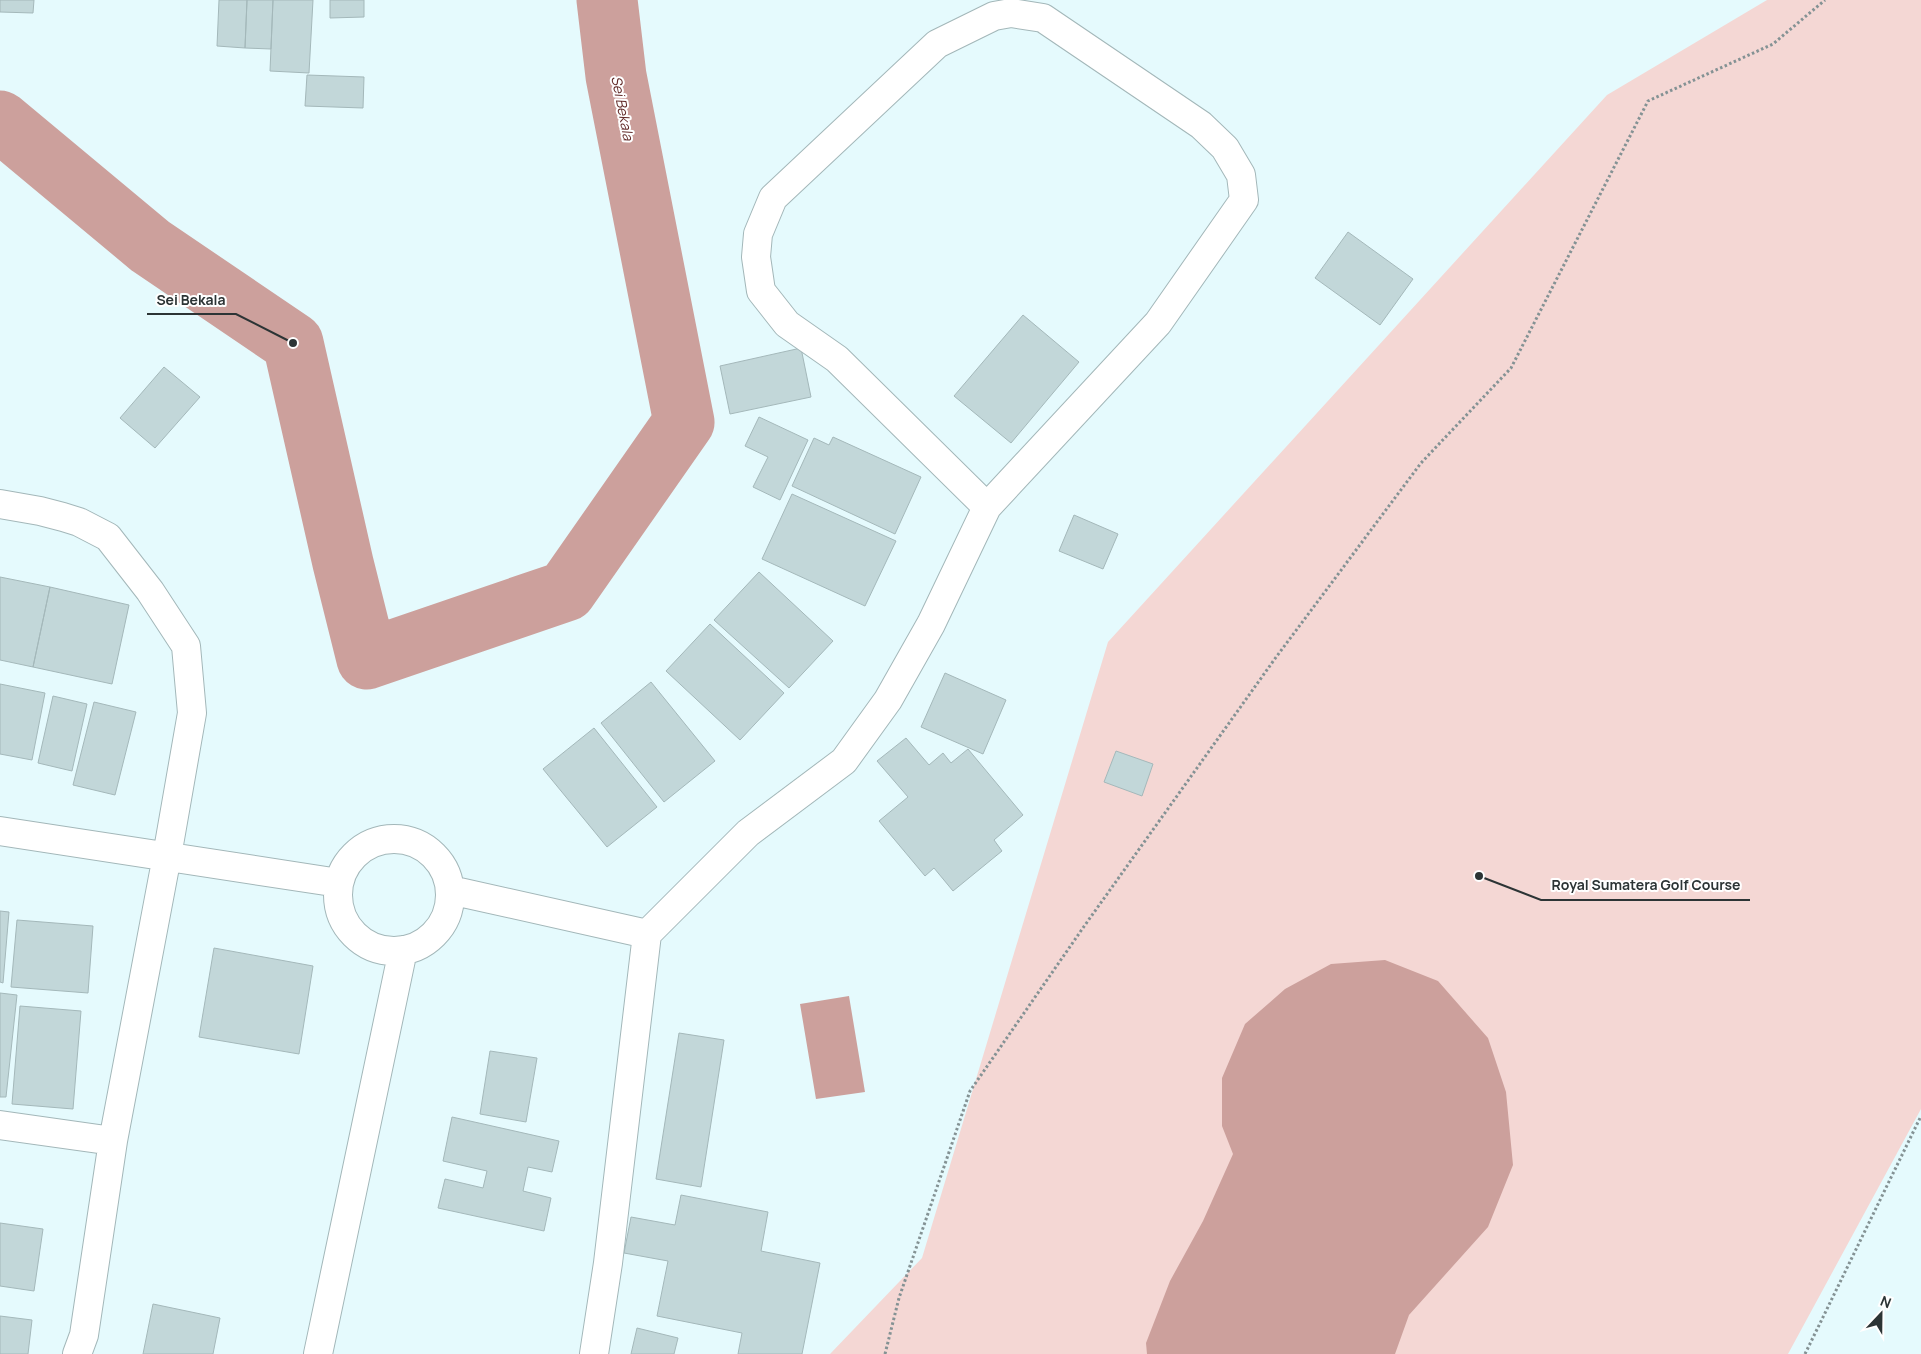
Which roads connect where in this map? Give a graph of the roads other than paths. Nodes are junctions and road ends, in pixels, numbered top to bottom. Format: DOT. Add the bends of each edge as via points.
graph roads {
  1 [pos="0,504"];
  2 [pos="987,507"];
  3 [pos="0,831"];
  4 [pos="167,856"];
  5 [pos="339,883"];
  6 [pos="450,890"];
  7 [pos="647,934"];
  8 [pos="403,950"];
  9 [pos="0,1125"];
  10 [pos="114,1141"];
  11 [pos="77,1354"];
  12 [pos="318,1354"];
  13 [pos="594,1354"];
  1 -- 4 [label="street" via="63,517 108,537 150,591 186,646 192,712"];
  2 -- 2 [label="street" via="1158,323 1244,200 1241,175 1225,148 1201,125 1043,18 1012,12 994,16 937,44 773,198 758,234 756,257 761,291 787,324 837,359"];
  2 -- 7 [label="street" via="931,624 888,700 844,761 748,833"];
  3 -- 4 [label="street"];
  4 -- 5 [label="street"];
  4 -- 10 [label="street"];
  5 -- 6 [label="street" via="345,866 356,852 371,843 388,839 406,840 436,858 445,872"];
  5 -- 8 [label="street" via="337,899 349,929 361,941 374,947 388,951"];
  6 -- 7 [label="street"];
  6 -- 8 [label="street" via="443,922 432,936"];
  7 -- 13 [label="street"];
  8 -- 12 [label="street"];
  9 -- 10 [label="street"];
  10 -- 11 [label="street" via="84,1335"];
}
